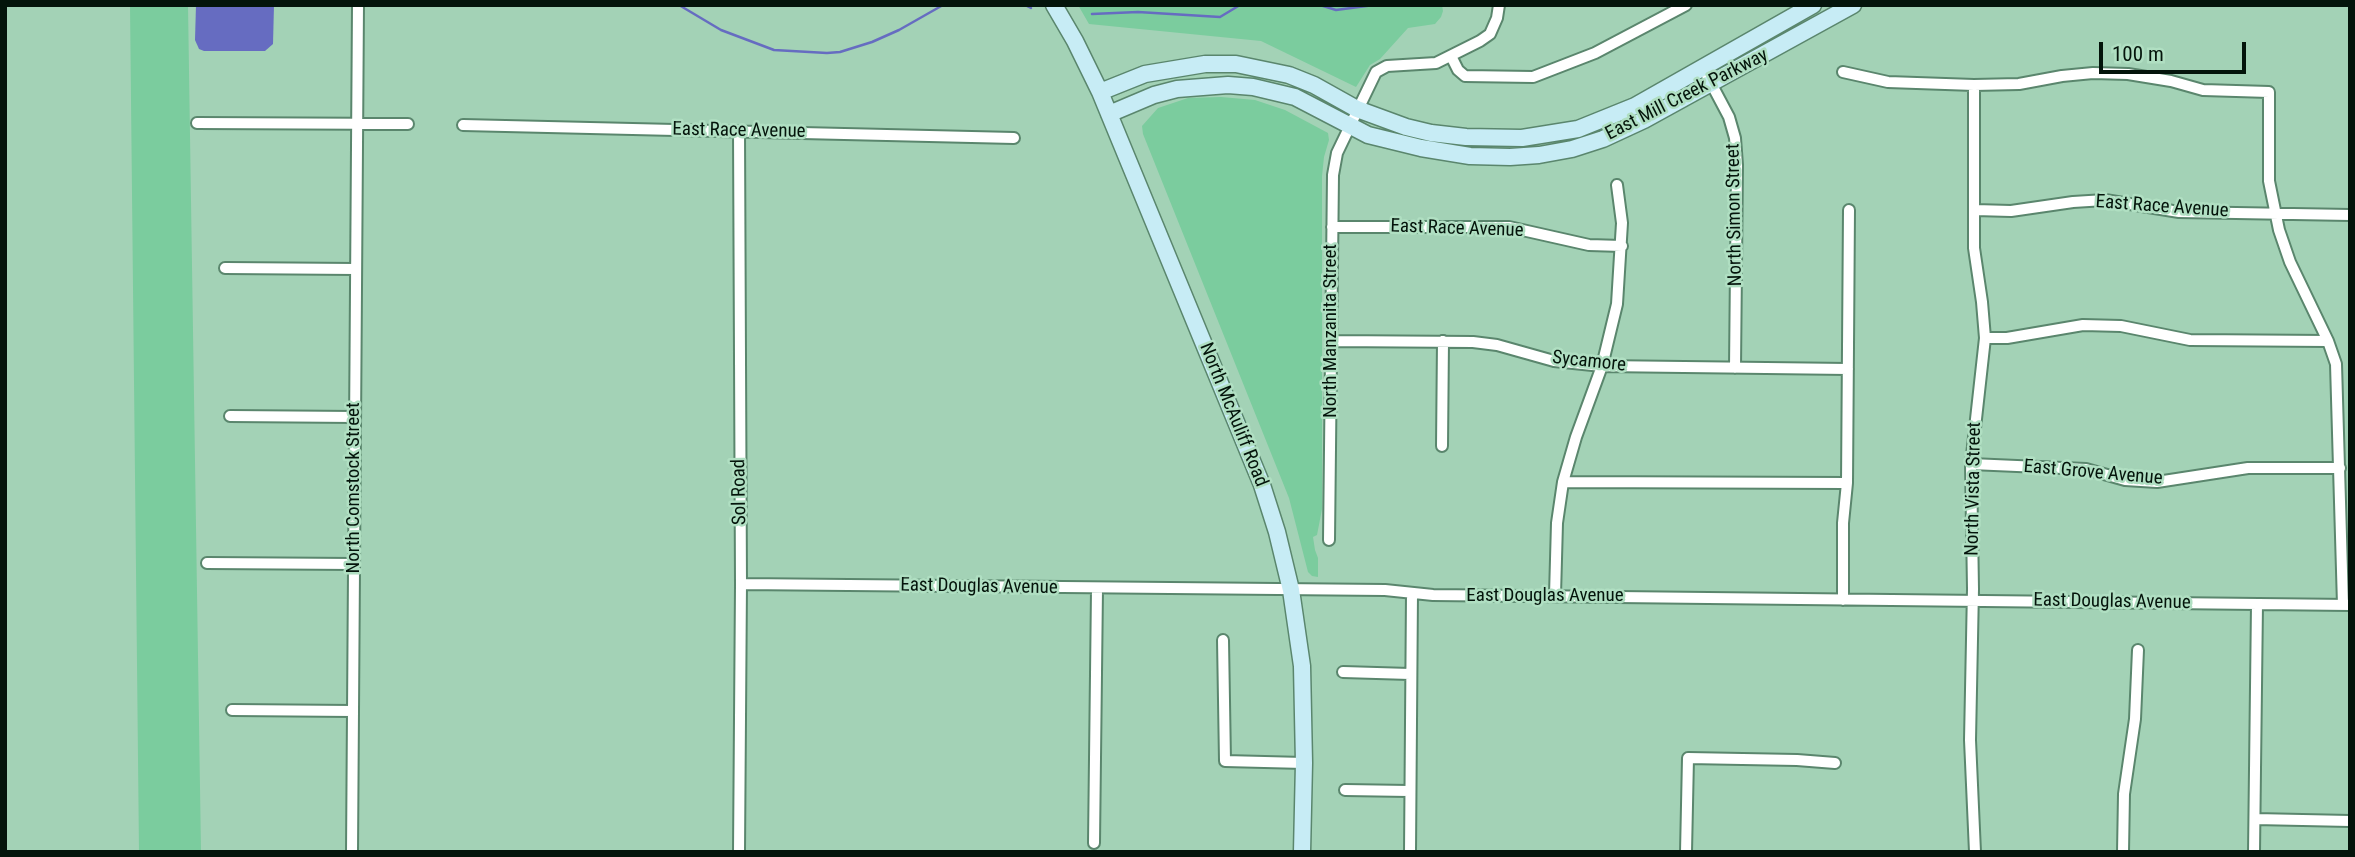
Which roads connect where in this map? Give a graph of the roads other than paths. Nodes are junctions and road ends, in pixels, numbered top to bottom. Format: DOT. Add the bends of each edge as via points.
graph roads {
  1 [pos="359,5"];
  2 [pos="1054,5"];
  3 [pos="1499,5"];
  4 [pos="1686,5"];
  5 [pos="1813,5"];
  6 [pos="1853,5"];
  7 [pos="1451,56"];
  8 [pos="1703,68"];
  9 [pos="1843,72"];
  10 [pos="1712,85"];
  11 [pos="1974,85"];
  12 [pos="1100,92"];
  13 [pos="1357,109"];
  14 [pos="1109,114"];
  15 [pos="197,123"];
  16 [pos="357,124"];
  17 [pos="408,124"];
  18 [pos="463,125"];
  19 [pos="1349,126"];
  20 [pos="739,131"];
  21 [pos="1014,138"];
  22 [pos="1617,185"];
  23 [pos="1849,210"];
  24 [pos="1975,210"];
  25 [pos="2275,214"];
  26 [pos="2350,215"];
  27 [pos="1332,227"];
  28 [pos="1622,246"];
  29 [pos="225,268"];
  30 [pos="356,269"];
  31 [pos="1985,338"];
  32 [pos="1331,341"];
  33 [pos="1443,341"];
  34 [pos="2328,341"];
  35 [pos="1602,366"];
  36 [pos="1735,368"];
  37 [pos="1848,369"];
  38 [pos="230,416"];
  39 [pos="355,417"];
  40 [pos="1442,446"];
  41 [pos="1971,464"];
  42 [pos="2340,468"];
  43 [pos="1563,482"];
  44 [pos="1847,483"];
  45 [pos="1329,540"];
  46 [pos="207,563"];
  47 [pos="354,564"];
  48 [pos="741,584"];
  49 [pos="1097,589"];
  50 [pos="1291,590"];
  51 [pos="1412,593"];
  52 [pos="1555,595"];
  53 [pos="1843,600"];
  54 [pos="1973,601"];
  55 [pos="2257,604"];
  56 [pos="2346,605"];
  57 [pos="1223,640"];
  58 [pos="2138,650"];
  59 [pos="1343,673"];
  60 [pos="1410,674"];
  61 [pos="232,710"];
  62 [pos="353,710"];
  63 [pos="1304,763"];
  64 [pos="1835,763"];
  65 [pos="1345,790"];
  66 [pos="1409,791"];
  67 [pos="2255,819"];
  68 [pos="2350,821"];
  69 [pos="1094,843"];
  70 [pos="352,852"];
  71 [pos="740,852"];
  72 [pos="1301,852"];
  73 [pos="1410,852"];
  74 [pos="1686,852"];
  75 [pos="1975,852"];
  76 [pos="2123,852"];
  77 [pos="2255,852"];
  1 -- 16 [label="street, North Comstock Street"];
  2 -- 12 [label="street, North McAuliff Road"];
  3 -- 7 [label="street, North Manzanita Street" via="1490,34"];
  4 -- 7 [label="street" via="1595,53 1532,77 1465,76"];
  5 -- 8 [label="street, East Mill Creek Parkway"];
  6 -- 10 [label="street, East Mill Creek Parkway"];
  7 -- 13 [label="street, North Manzanita Street" via="1436,63 1381,68"];
  8 -- 10 [label="street, North Simon Street"];
  8 -- 13 [label="street, East Mill Creek Parkway" via="1607,118 1578,129 1522,138 1431,133"];
  9 -- 11 [label="street" via="1888,82"];
  10 -- 19 [label="street, East Mill Creek Parkway" via="1603,139 1538,155 1445,153 1368,135"];
  10 -- 36 [label="street, North Simon Street" via="1735,138"];
  11 -- 24 [label="street, North Vista Street"];
  11 -- 25 [label="street" via="2019,84 2093,73 2128,74 2203,90 2269,92 2269,181"];
  12 -- 13 [label="street, East Mill Creek Parkway" via="1145,74 1236,64 1289,75"];
  12 -- 14 [label="street, North McAuliff Road"];
  13 -- 19 [label="street, North Manzanita Street"];
  14 -- 19 [label="street, East Mill Creek Parkway" via="1177,89 1228,85 1295,97"];
  14 -- 50 [label="street, North McAuliff Road" via="1262,485"];
  15 -- 16 [label="street"];
  16 -- 17 [label="street"];
  16 -- 30 [label="street, North Comstock Street"];
  18 -- 20 [label="street, East Race Avenue"];
  19 -- 27 [label="street, North Manzanita Street" via="1335,159"];
  20 -- 21 [label="street, East Race Avenue"];
  20 -- 48 [label="street, Sol Road"];
  22 -- 28 [label="street"];
  23 -- 37 [label="street"];
  24 -- 25 [label="street, East Race Avenue" via="2011,211 2105,200 2179,212"];
  24 -- 31 [label="street, North Vista Street"];
  25 -- 26 [label="street, East Race Avenue"];
  25 -- 34 [label="street" via="2290,262"];
  27 -- 28 [label="street, East Race Avenue" via="1508,228 1589,245"];
  27 -- 32 [label="street, North Manzanita Street"];
  28 -- 35 [label="street" via="1617,304"];
  29 -- 30 [label="street"];
  30 -- 39 [label="street, North Comstock Street"];
  31 -- 34 [label="street" via="2083,325 2121,326 2190,340"];
  31 -- 41 [label="street, North Vista Street"];
  32 -- 33 [label="street, Sycamore"];
  32 -- 45 [label="street, North Manzanita Street"];
  33 -- 35 [label="street, Sycamore" via="1497,345 1554,361"];
  33 -- 40 [label="street"];
  34 -- 42 [label="street" via="2336,364"];
  35 -- 36 [label="street, Sycamore"];
  35 -- 43 [label="street"];
  36 -- 37 [label="street, Sycamore"];
  37 -- 44 [label="street"];
  38 -- 39 [label="street"];
  39 -- 47 [label="street, North Comstock Street"];
  41 -- 42 [label="street, East Grove Avenue" via="2086,469 2125,480 2157,482 2248,468"];
  41 -- 54 [label="street, North Vista Street"];
  42 -- 56 [label="street"];
  43 -- 44 [label="street"];
  43 -- 52 [label="street"];
  44 -- 53 [label="street"];
  46 -- 47 [label="street"];
  47 -- 62 [label="street, North Comstock Street"];
  48 -- 49 [label="street, East Douglas Avenue"];
  48 -- 71 [label="street, Sol Road"];
  49 -- 50 [label="street, East Douglas Avenue"];
  49 -- 69 [label="street"];
  50 -- 51 [label="street, East Douglas Avenue"];
  50 -- 63 [label="street, North McAuliff Road" via="1302,666"];
  51 -- 52 [label="street, East Douglas Avenue"];
  51 -- 60 [label="street"];
  52 -- 53 [label="street, East Douglas Avenue"];
  53 -- 54 [label="street, East Douglas Avenue"];
  54 -- 55 [label="street, East Douglas Avenue"];
  54 -- 75 [label="street, North Vista Street" via="1970,740"];
  55 -- 56 [label="street, East Douglas Avenue"];
  55 -- 67 [label="street"];
  57 -- 63 [label="street" via="1225,761"];
  58 -- 76 [label="street"];
  59 -- 60 [label="street"];
  60 -- 66 [label="street"];
  61 -- 62 [label="street"];
  62 -- 70 [label="street, North Comstock Street"];
  63 -- 72 [label="street, North McAuliff Road"];
  64 -- 74 [label="street" via="1688,758"];
  65 -- 66 [label="street"];
  66 -- 73 [label="street"];
  67 -- 68 [label="street"];
  67 -- 77 [label="street"];
}
